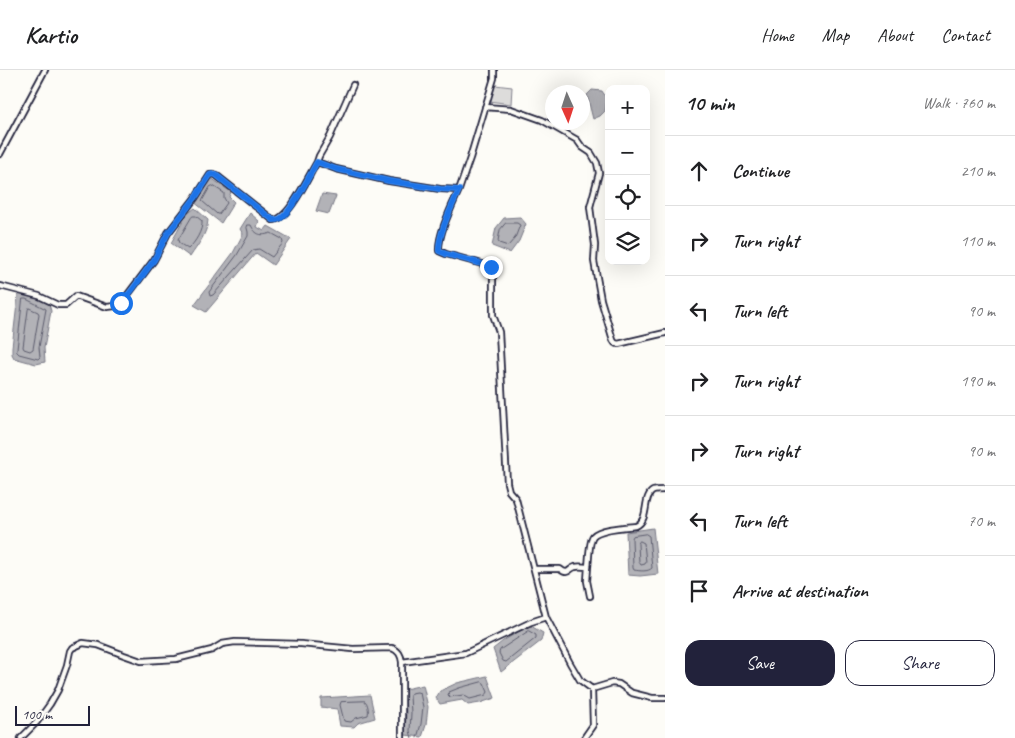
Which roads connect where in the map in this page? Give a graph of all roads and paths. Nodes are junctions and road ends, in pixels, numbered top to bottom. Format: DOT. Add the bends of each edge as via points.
graph roads {
  1 [pos="45,70"];
  2 [pos="494,70"];
  3 [pos="353,85"];
  4 [pos="484,107"];
  5 [pos="0,154"];
  6 [pos="317,162"];
  7 [pos="459,190"];
  8 [pos="0,286"];
  9 [pos="665,333"];
  10 [pos="665,490"];
  11 [pos="588,568"];
  12 [pos="534,569"];
  13 [pos="590,596"];
  14 [pos="546,617"];
  15 [pos="402,662"];
  16 [pos="592,689"];
  17 [pos="665,698"];
  18 [pos="401,737"];
  19 [pos="21,738"];
  20 [pos="584,738"];
  1 -- 5 [label="street"];
  2 -- 4 [label="street"];
  3 -- 6 [label="street"];
  4 -- 7 [label="street"];
  4 -- 9 [label="street" via="511,109 542,120 577,140 591,153 599,173 590,207 594,261 613,340 618,344"];
  6 -- 7 [label="street" via="389,181"];
  6 -- 8 [label="street" via="300,193 278,220 273,220 216,175 210,175 168,233 154,260 126,298 115,306 106,307 76,296 66,305 58,304"];
  7 -- 12 [label="street" via="439,251 486,265 493,271 493,315 499,332 507,483 516,499"];
  10 -- 11 [label="street" via="650,492 641,524 593,536"];
  11 -- 12 [label="street" via="575,567 567,572"];
  11 -- 13 [label="street"];
  12 -- 14 [label="street"];
  14 -- 15 [label="street" via="466,653"];
  14 -- 16 [label="street" via="580,680"];
  15 -- 18 [label="street"];
  15 -- 19 [label="street" via="401,656 392,648 353,649 251,642 222,644 212,650 176,659 141,661 98,645 83,643 70,651 58,690 37,722"];
  16 -- 17 [label="street" via="618,684 632,693"];
  16 -- 20 [label="street" via="593,725"];
}
